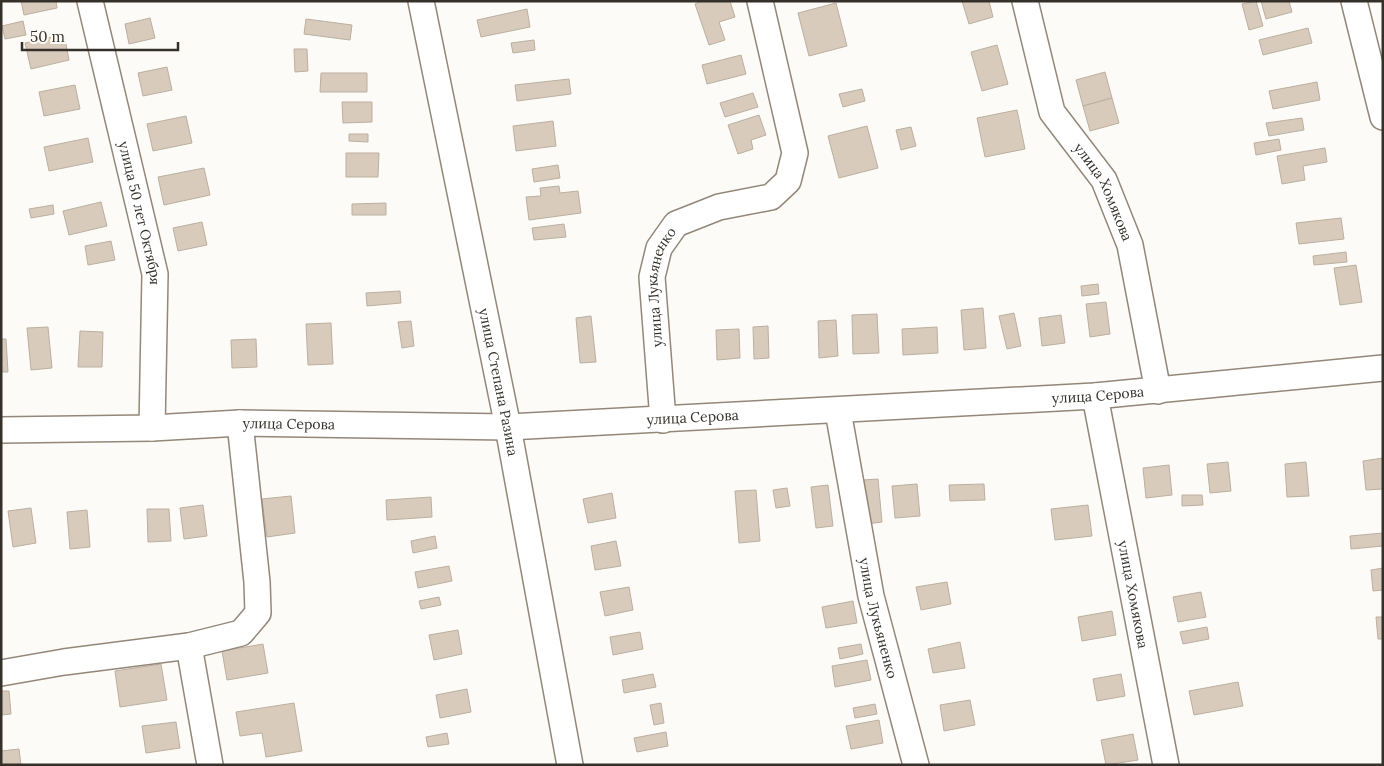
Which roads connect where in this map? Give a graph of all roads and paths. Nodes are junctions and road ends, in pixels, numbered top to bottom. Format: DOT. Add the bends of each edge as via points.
graph roads {
  1 [pos="90,1"];
  2 [pos="421,1"];
  3 [pos="760,1"];
  4 [pos="1025,1"];
  5 [pos="1354,1"];
  6 [pos="1383,117"];
  7 [pos="1383,368"];
  8 [pos="1158,391"];
  9 [pos="1095,396"];
  10 [pos="838,411"];
  11 [pos="663,420"];
  12 [pos="240,423"];
  13 [pos="508,427"];
  14 [pos="152,428"];
  15 [pos="1,430"];
  16 [pos="189,646"];
  17 [pos="1,673"];
  18 [pos="210,765"];
  19 [pos="570,765"];
  20 [pos="916,765"];
  21 [pos="1166,765"];
  1 -- 14 [label="street, улица 50 лет Октября" via="155,274"];
  2 -- 13 [label="street, улица Степана Разина"];
  3 -- 11 [label="street, улица Лукьяненко" via="795,153 788,181 771,196 719,208 676,224 659,248 652,277"];
  4 -- 8 [label="street, улица Хомякова" via="1052,112 1104,180 1130,245"];
  5 -- 6 [label="street"];
  7 -- 8 [label="street, улица Серова"];
  8 -- 9 [label="street, улица Серова"];
  9 -- 10 [label="street, улица Серова"];
  9 -- 21 [label="street, улица Хомякова"];
  10 -- 11 [label="street, улица Серова"];
  10 -- 20 [label="street, улица Лукьяненко" via="871,596"];
  11 -- 13 [label="street, улица Серова"];
  12 -- 13 [label="street, улица Серова"];
  12 -- 14 [label="street, улица Серова"];
  12 -- 16 [label="street" via="258,613 241,633"];
  13 -- 19 [label="street, улица Степана Разина"];
  14 -- 15 [label="street, улица Серова"];
  16 -- 17 [label="street"];
  16 -- 18 [label="street"];
}
